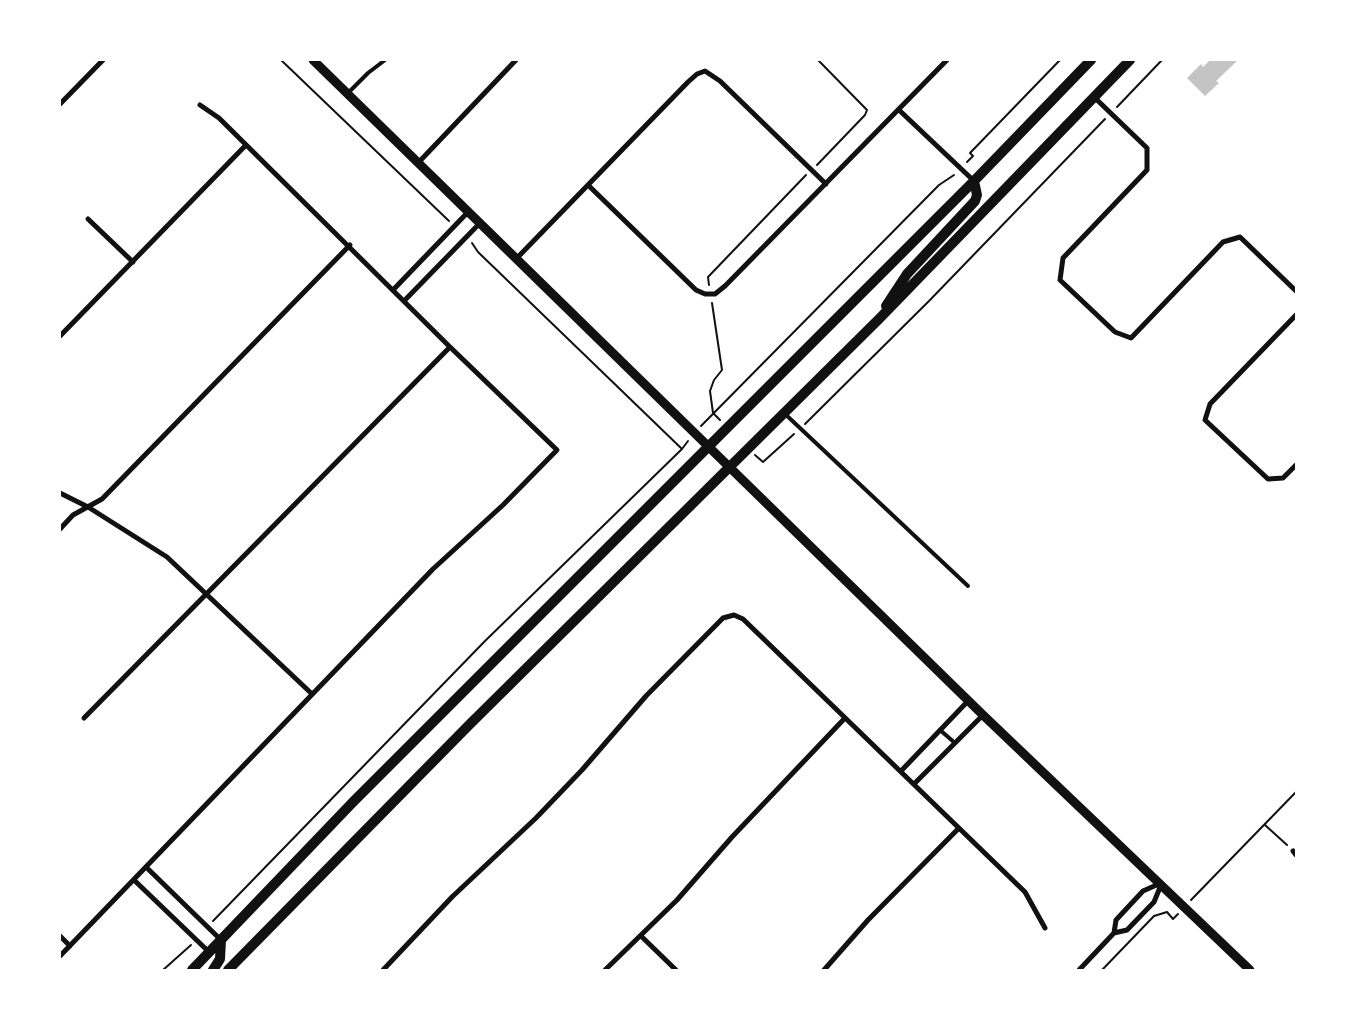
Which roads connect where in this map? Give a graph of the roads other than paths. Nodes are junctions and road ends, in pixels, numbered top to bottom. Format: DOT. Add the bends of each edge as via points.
graph roads {
  1 [pos="103,60"];
  2 [pos="313,60"];
  3 [pos="385,60"];
  4 [pos="516,60"];
  5 [pos="947,60"];
  6 [pos="1091,60"];
  7 [pos="1130,60"];
  8 [pos="348,94"];
  9 [pos="1095,98"];
  10 [pos="60,104"];
  11 [pos="200,105"];
  12 [pos="899,110"];
  13 [pos="246,145"];
  14 [pos="418,163"];
  15 [pos="974,181"];
  16 [pos="826,184"];
  17 [pos="588,185"];
  18 [pos="468,212"];
  19 [pos="88,219"];
  20 [pos="480,223"];
  21 [pos="350,245"];
  22 [pos="516,259"];
  23 [pos="133,262"];
  24 [pos="393,290"];
  25 [pos="1296,291"];
  26 [pos="404,301"];
  27 [pos="1296,315"];
  28 [pos="879,319"];
  29 [pos="60,336"];
  30 [pos="450,346"];
  31 [pos="784,413"];
  32 [pos="710,445"];
  33 [pos="1296,465"];
  34 [pos="730,466"];
  35 [pos="60,494"];
  36 [pos="88,507"];
  37 [pos="60,529"];
  38 [pos="968,586"];
  39 [pos="206,594"];
  40 [pos="312,694"];
  41 [pos="969,700"];
  42 [pos="983,714"];
  43 [pos="84,718"];
  44 [pos="845,718"];
  45 [pos="940,730"];
  46 [pos="955,743"];
  47 [pos="901,771"];
  48 [pos="914,784"];
  49 [pos="959,828"];
  50 [pos="146,867"];
  51 [pos="134,880"];
  52 [pos="1162,883"];
  53 [pos="1045,928"];
  54 [pos="1114,933"];
  55 [pos="60,936"];
  56 [pos="641,936"];
  57 [pos="221,940"];
  58 [pos="70,946"];
  59 [pos="209,952"];
  60 [pos="60,956"];
  61 [pos="192,970"];
  62 [pos="213,970"];
  63 [pos="228,970"];
  64 [pos="383,970"];
  65 [pos="605,970"];
  66 [pos="676,970"];
  67 [pos="824,970"];
  68 [pos="1078,970"];
  69 [pos="1250,970"];
  1 -- 10 [label="street"];
  2 -- 8 [label="street"];
  3 -- 8 [label="lane"];
  4 -- 14 [label="street"];
  5 -- 12 [label="street"];
  6 -- 15 [label="main road"];
  7 -- 9 [label="main road"];
  8 -- 14 [label="street"];
  9 -- 25 [label="street" via="1147,148 1147,170 1063,258 1060,280 1115,332 1131,338 1223,242 1240,237"];
  9 -- 28 [label="main road"];
  11 -- 13 [label="street" via="219,118"];
  12 -- 15 [label="street"];
  12 -- 16 [label="street"];
  13 -- 21 [label="street"];
  13 -- 23 [label="street"];
  14 -- 18 [label="street"];
  15 -- 28 [label="main road" via="978,195 975,201 907,274"];
  15 -- 32 [label="main road"];
  16 -- 17 [label="street" via="725,286 710,295 696,290"];
  16 -- 17 [label="street" via="720,81 705,71 688,82"];
  17 -- 22 [label="street"];
  18 -- 20 [label="street"];
  18 -- 24 [label="street"];
  19 -- 23 [label="street"];
  20 -- 22 [label="street"];
  20 -- 26 [label="street"];
  21 -- 24 [label="street"];
  21 -- 36 [label="street" via="102,499"];
  22 -- 32 [label="street"];
  23 -- 29 [label="street"];
  24 -- 26 [label="street"];
  26 -- 30 [label="street"];
  27 -- 33 [label="street" via="1210,404 1205,420 1268,479 1283,478"];
  28 -- 31 [label="main road"];
  30 -- 39 [label="street"];
  30 -- 40 [label="street" via="557,450"];
  31 -- 34 [label="main road"];
  31 -- 38 [label="lane"];
  32 -- 34 [label="street"];
  32 -- 57 [label="main road" via="360,795"];
  34 -- 41 [label="street"];
  34 -- 63 [label="main road"];
  35 -- 36 [label="street"];
  36 -- 37 [label="street" via="73,515"];
  36 -- 39 [label="street" via="167,557"];
  39 -- 40 [label="street"];
  39 -- 43 [label="street"];
  40 -- 50 [label="street"];
  41 -- 42 [label="street"];
  41 -- 45 [label="street"];
  42 -- 46 [label="street"];
  42 -- 52 [label="street"];
  44 -- 47 [label="street"];
  44 -- 56 [label="street"];
  44 -- 64 [label="street" via="743,618 734,615 723,618 653,689 536,818 452,897"];
  45 -- 46 [label="lane"];
  45 -- 47 [label="street"];
  46 -- 48 [label="street"];
  47 -- 48 [label="street"];
  48 -- 49 [label="street"];
  49 -- 53 [label="street" via="1025,892"];
  49 -- 67 [label="street" via="868,920"];
  50 -- 51 [label="street"];
  50 -- 57 [label="street"];
  51 -- 58 [label="street"];
  51 -- 59 [label="street"];
  52 -- 54 [label="street" via="1154,902 1141,916 1127,930"];
  52 -- 54 [label="street" via="1144,891 1116,920"];
  52 -- 69 [label="street"];
  54 -- 68 [label="street"];
  55 -- 58 [label="street"];
  56 -- 65 [label="street"];
  56 -- 66 [label="street"];
  57 -- 59 [label="main road"];
  57 -- 62 [label="main road" via="220,959"];
  58 -- 60 [label="street"];
  59 -- 61 [label="main road"];
}
